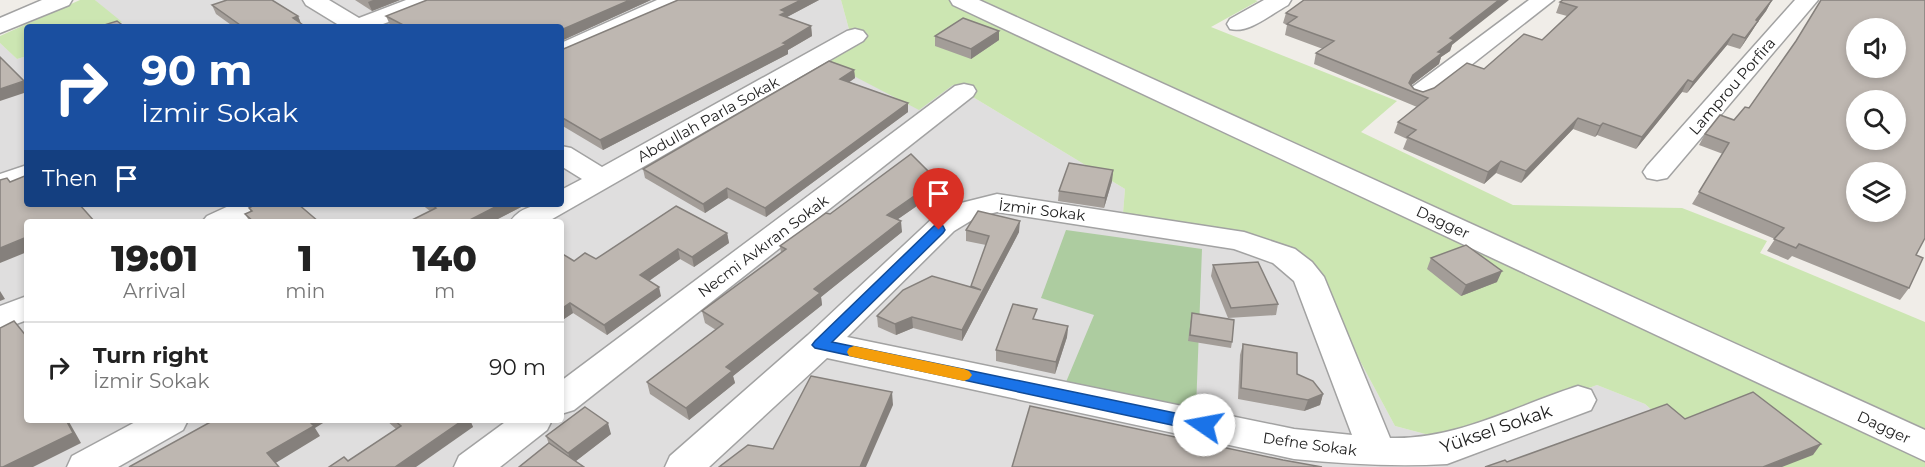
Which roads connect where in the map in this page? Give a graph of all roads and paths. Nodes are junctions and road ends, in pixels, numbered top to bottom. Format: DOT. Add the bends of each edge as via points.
graph roads {
  1 [pos="61,0"];
  2 [pos="314,0"];
  3 [pos="426,0"];
  4 [pos="675,0"];
  5 [pos="961,0"];
  6 [pos="1280,0"];
  7 [pos="1543,0"];
  8 [pos="1807,0"];
  9 [pos="4,24"];
  10 [pos="353,24"];
  11 [pos="366,24"];
  12 [pos="1238,24"];
  13 [pos="24,36"];
  14 [pos="855,36"];
  15 [pos="564,51"];
  16 [pos="964,92"];
  17 [pos="1420,93"];
  18 [pos="564,156"];
  19 [pos="1658,172"];
  20 [pos="24,174"];
  21 [pos="602,179"];
  22 [pos="0,184"];
  23 [pos="564,200"];
  24 [pos="250,207"];
  25 [pos="552,207"];
  26 [pos="223,219"];
  27 [pos="530,219"];
  28 [pos="24,308"];
  29 [pos="0,319"];
  30 [pos="820,345"];
  31 [pos="564,398"];
  32 [pos="1578,400"];
  33 [pos="165,423"];
  34 [pos="530,423"];
  35 [pos="1925,446"];
  36 [pos="1380,460"];
  37 [pos="86,467"];
  38 [pos="472,467"];
  39 [pos="684,467"];
  1 -- 9 [label="street"];
  2 -- 10 [label="street"];
  3 -- 11 [label="street"];
  4 -- 15 [label="street"];
  5 -- 35 [label="street, Dagger"];
  6 -- 12 [label="street"];
  7 -- 17 [label="street"];
  8 -- 19 [label="street, Lamprou Porfira"];
  9 -- 13 [label="street"];
  14 -- 21 [label="street, Abdullah Parla Sokak"];
  16 -- 31 [label="street, Necmi Avkıran Sokak"];
  18 -- 21 [label="street"];
  20 -- 22 [label="street"];
  21 -- 23 [label="street, Abdullah Parla Sokak"];
  24 -- 26 [label="street"];
  25 -- 27 [label="street, Abdullah Parla Sokak"];
  28 -- 29 [label="street"];
  30 -- 36 [label="street, Defne Sokak"];
  30 -- 36 [label="street, İzmir Sokak" via="944,224 967,210 997,203 1234,239 1278,253 1308,277"];
  30 -- 39 [label="street, İzmir Sokak"];
  32 -- 36 [label="street, Yüksel Sokak" via="1447,449"];
  33 -- 37 [label="street"];
  34 -- 38 [label="street"];
}
